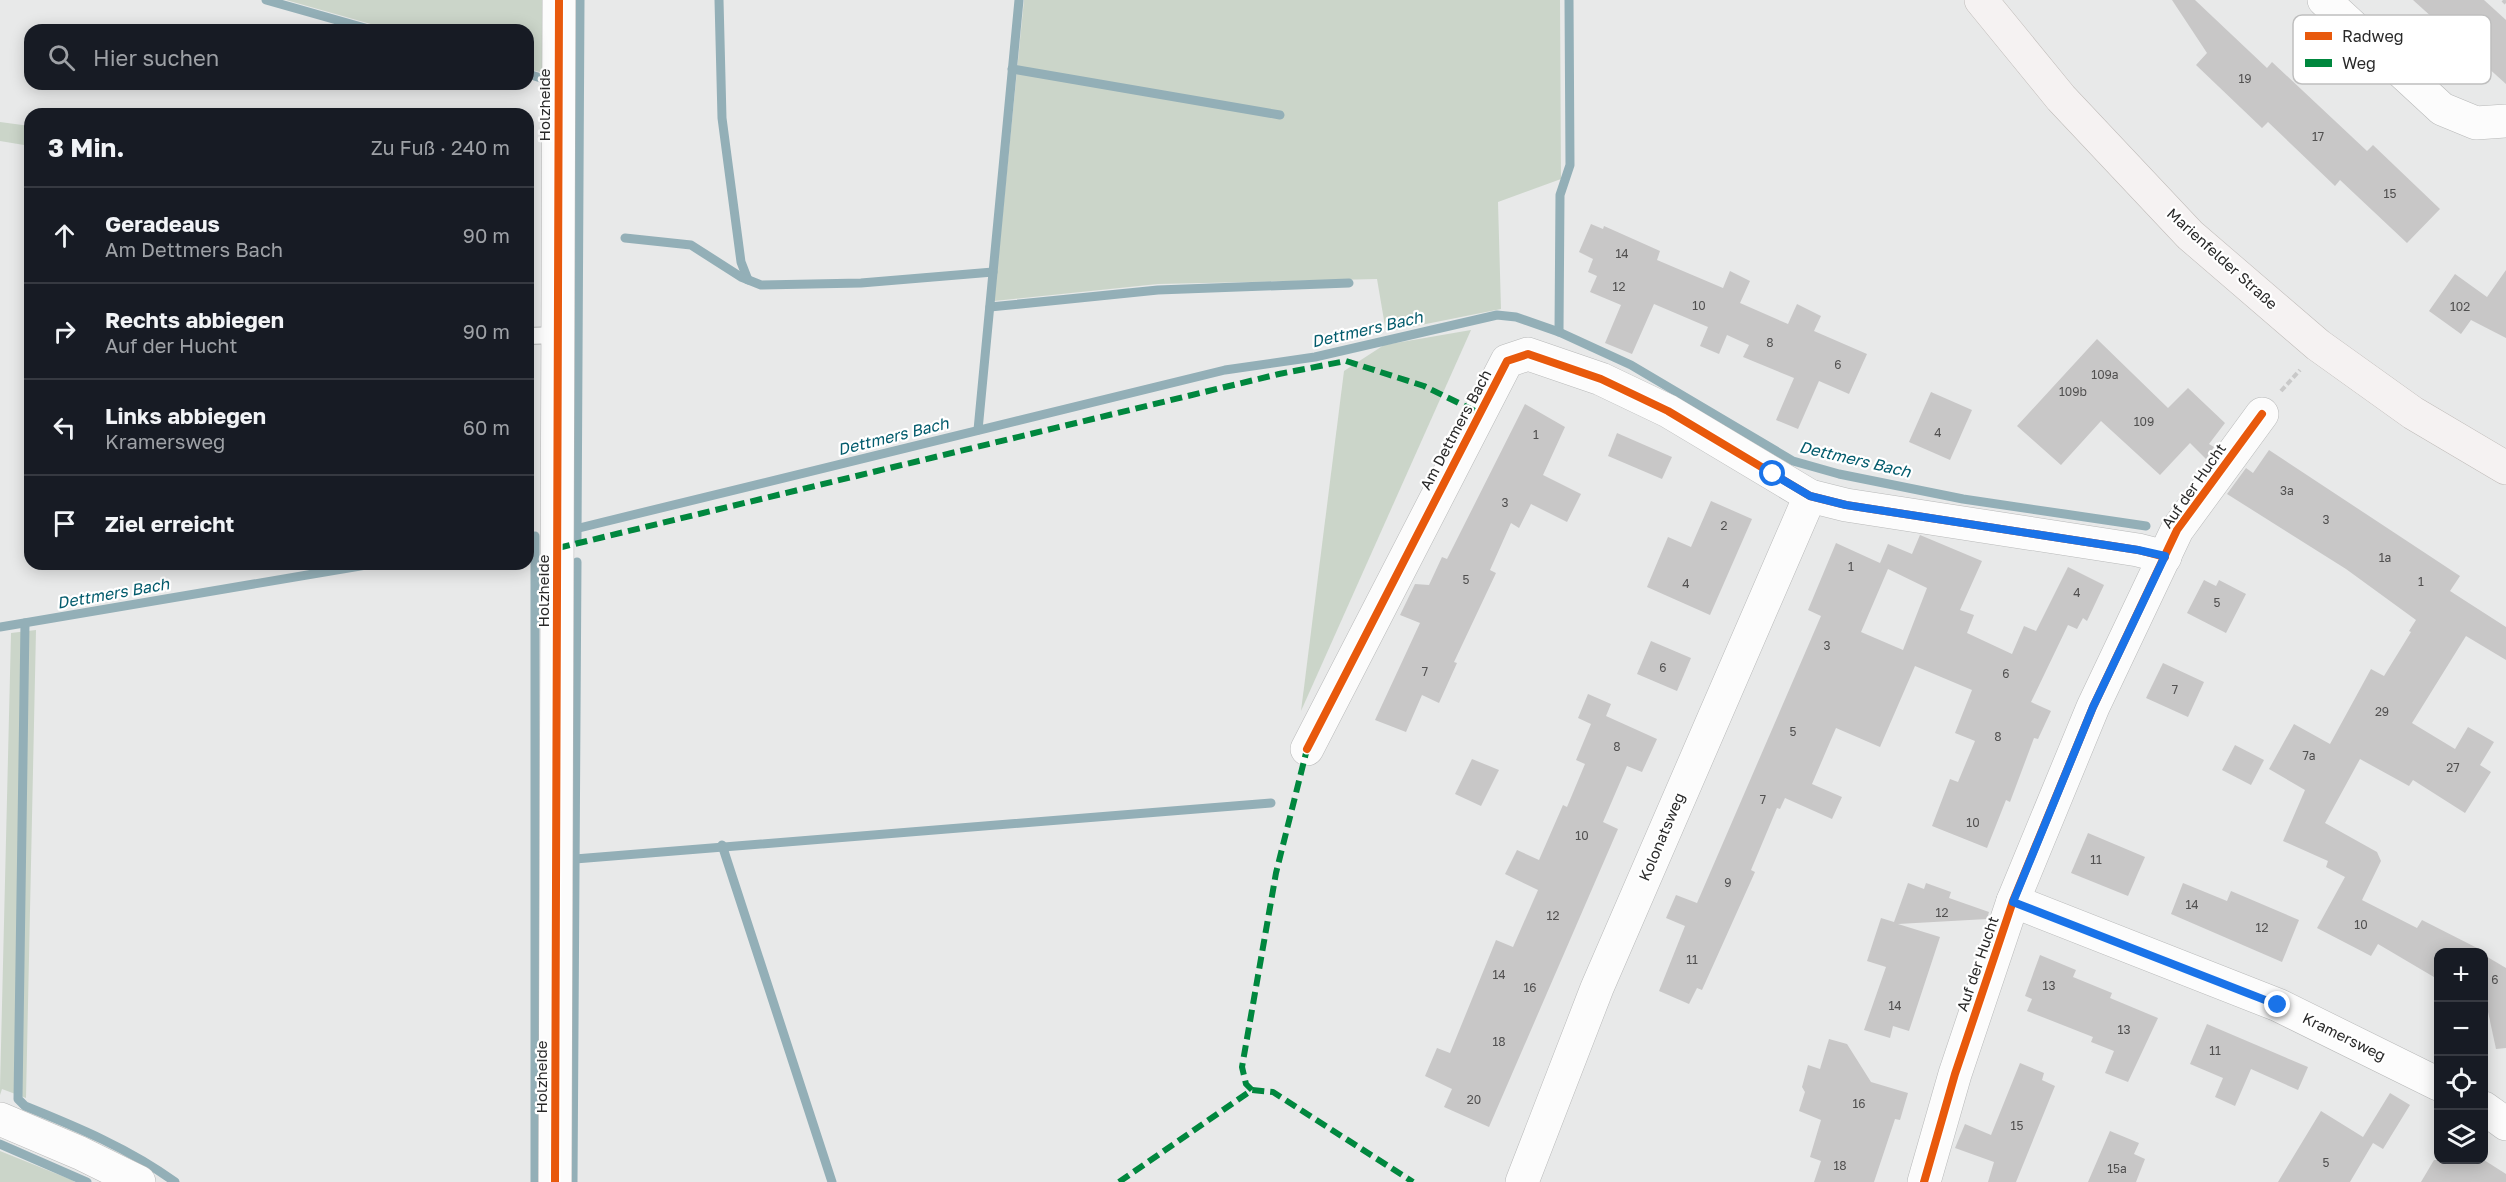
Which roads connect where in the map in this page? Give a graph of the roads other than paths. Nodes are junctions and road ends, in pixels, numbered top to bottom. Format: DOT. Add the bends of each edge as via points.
graph roads {
  1 [pos="559,0"];
  2 [pos="1981,0"];
  3 [pos="2324,0"];
  4 [pos="2340,15"];
  5 [pos="2415,84"];
  6 [pos="2506,121"];
  7 [pos="543,335"];
  8 [pos="2262,414"];
  9 [pos="2506,468"];
  10 [pos="1810,496"];
  11 [pos="2165,556"];
  12 [pos="1308,749"];
  13 [pos="2013,902"];
  14 [pos="2434,1082"];
  15 [pos="2487,1110"];
  16 [pos="0,1119"];
  17 [pos="2506,1124"];
  18 [pos="139,1182"];
  19 [pos="555,1182"];
  20 [pos="1522,1182"];
  21 [pos="1924,1182"];
  1 -- 7 [label="street, Holzheide"];
  2 -- 9 [label="main road, Marienfelder Straße" via="2061,98 2190,235 2318,345 2413,413"];
  3 -- 4 [label="street"];
  5 -- 6 [label="street" via="2442,109 2476,123"];
  7 -- 19 [label="street, Holzheide"];
  8 -- 11 [label="street, Auf der Hucht" via="2177,530"];
  10 -- 11 [label="street, Am Dettmers Bach"];
  10 -- 12 [label="street, Am Dettmers Bach" via="1668,411 1601,379 1528,354 1507,362"];
  10 -- 20 [label="street, Kolonatsweg" via="1597,988"];
  11 -- 13 [label="street, Auf der Hucht" via="2093,707"];
  13 -- 14 [label="street, Kramersweg" via="2278,1005"];
  13 -- 21 [label="street, Auf der Hucht" via="1955,1074"];
  15 -- 17 [label="street"];
  16 -- 18 [label="street"];
}
